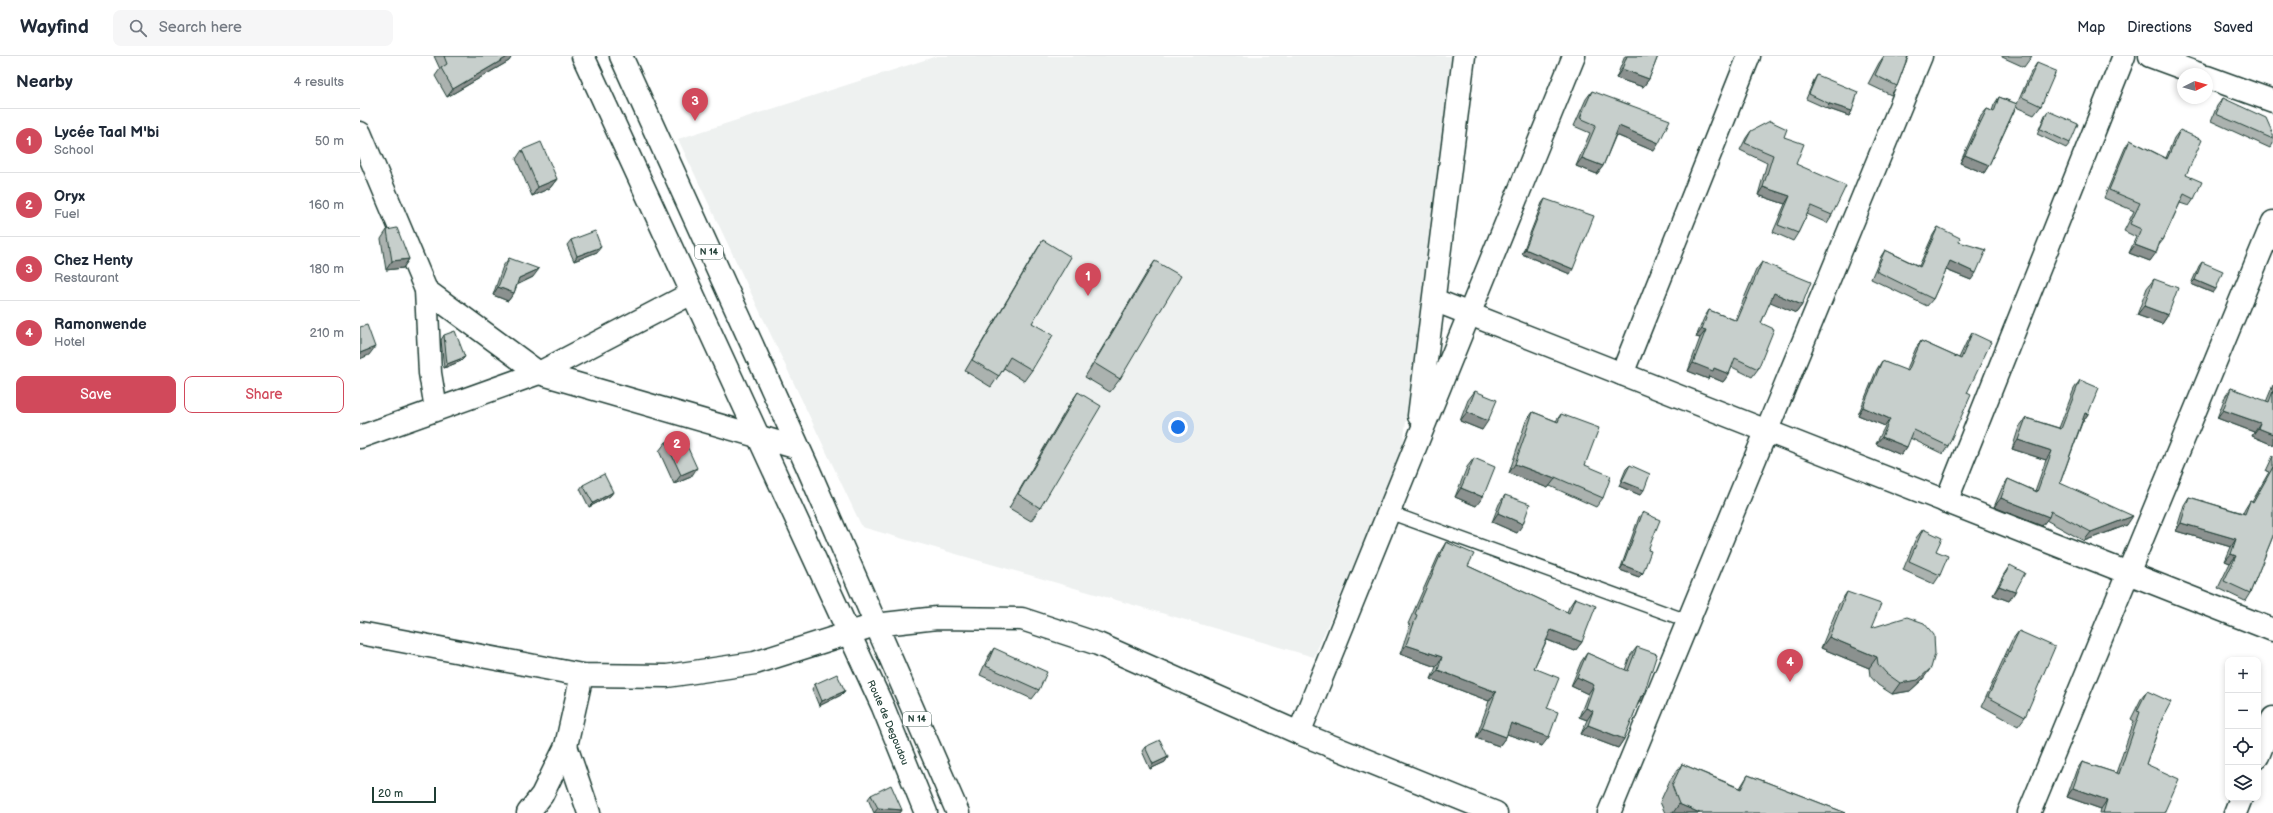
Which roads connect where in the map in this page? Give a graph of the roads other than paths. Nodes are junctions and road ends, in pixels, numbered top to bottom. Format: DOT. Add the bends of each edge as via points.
graph roads {
  1 [pos="583,56"];
  2 [pos="621,56"];
  3 [pos="1464,56"];
  4 [pos="1574,56"];
  5 [pos="1749,56"];
  6 [pos="1921,56"];
  7 [pos="2124,56"];
  8 [pos="2150,56"];
  9 [pos="2183,68"];
  10 [pos="2213,79"];
  11 [pos="2273,101"];
  12 [pos="360,133"];
  13 [pos="2273,222"];
  14 [pos="426,290"];
  15 [pos="692,293"];
  16 [pos="1434,300"];
  17 [pos="1469,314"];
  18 [pos="539,373"];
  19 [pos="1622,374"];
  20 [pos="436,409"];
  21 [pos="1767,431"];
  22 [pos="360,436"];
  23 [pos="758,436"];
  24 [pos="1416,445"];
  25 [pos="798,448"];
  26 [pos="1946,502"];
  27 [pos="1388,512"];
  28 [pos="2127,573"];
  29 [pos="1688,621"];
  30 [pos="875,625"];
  31 [pos="2273,630"];
  32 [pos="360,633"];
  33 [pos="847,633"];
  34 [pos="582,675"];
  35 [pos="2273,718"];
  36 [pos="1299,733"];
  37 [pos="566,746"];
  38 [pos="2261,748"];
  39 [pos="2240,801"];
  40 [pos="952,811"];
  41 [pos="528,813"];
  42 [pos="589,813"];
  43 [pos="926,813"];
  44 [pos="1496,813"];
  45 [pos="1609,813"];
  46 [pos="2029,813"];
  47 [pos="2236,813"];
  1 -- 15 [label="street, N 14"];
  2 -- 25 [label="street, N 14"];
  3 -- 16 [label="street"];
  4 -- 17 [label="street"];
  5 -- 19 [label="street"];
  6 -- 21 [label="street"];
  7 -- 26 [label="street"];
  8 -- 9 [label="street"];
  10 -- 11 [label="street"];
  12 -- 14 [label="street"];
  13 -- 28 [label="street"];
  14 -- 18 [label="street"];
  14 -- 20 [label="street" via="430,373"];
  15 -- 18 [label="street"];
  15 -- 23 [label="street, N 14"];
  16 -- 17 [label="street"];
  16 -- 24 [label="street"];
  17 -- 19 [label="street"];
  17 -- 24 [label="street"];
  18 -- 20 [label="street"];
  18 -- 23 [label="street"];
  19 -- 21 [label="street"];
  20 -- 22 [label="street"];
  21 -- 26 [label="street"];
  21 -- 29 [label="street"];
  23 -- 25 [label="street"];
  23 -- 33 [label="street, N 14"];
  24 -- 27 [label="street"];
  25 -- 30 [label="street, N 14"];
  26 -- 28 [label="street"];
  27 -- 29 [label="lane"];
  27 -- 36 [label="street"];
  28 -- 31 [label="street"];
  28 -- 46 [label="street"];
  29 -- 45 [label="street"];
  30 -- 33 [label="street"];
  30 -- 36 [label="street" via="937,618 1022,619 1098,644"];
  30 -- 40 [label="street, N 14"];
  32 -- 34 [label="street"];
  33 -- 34 [label="street" via="755,663 667,676"];
  33 -- 43 [label="street, Route de Degoudou / N 14" via="883,707"];
  34 -- 37 [label="street"];
  35 -- 38 [label="street"];
  36 -- 44 [label="street"];
  37 -- 41 [label="street" via="542,795"];
  37 -- 42 [label="street"];
  39 -- 47 [label="street"];
}
